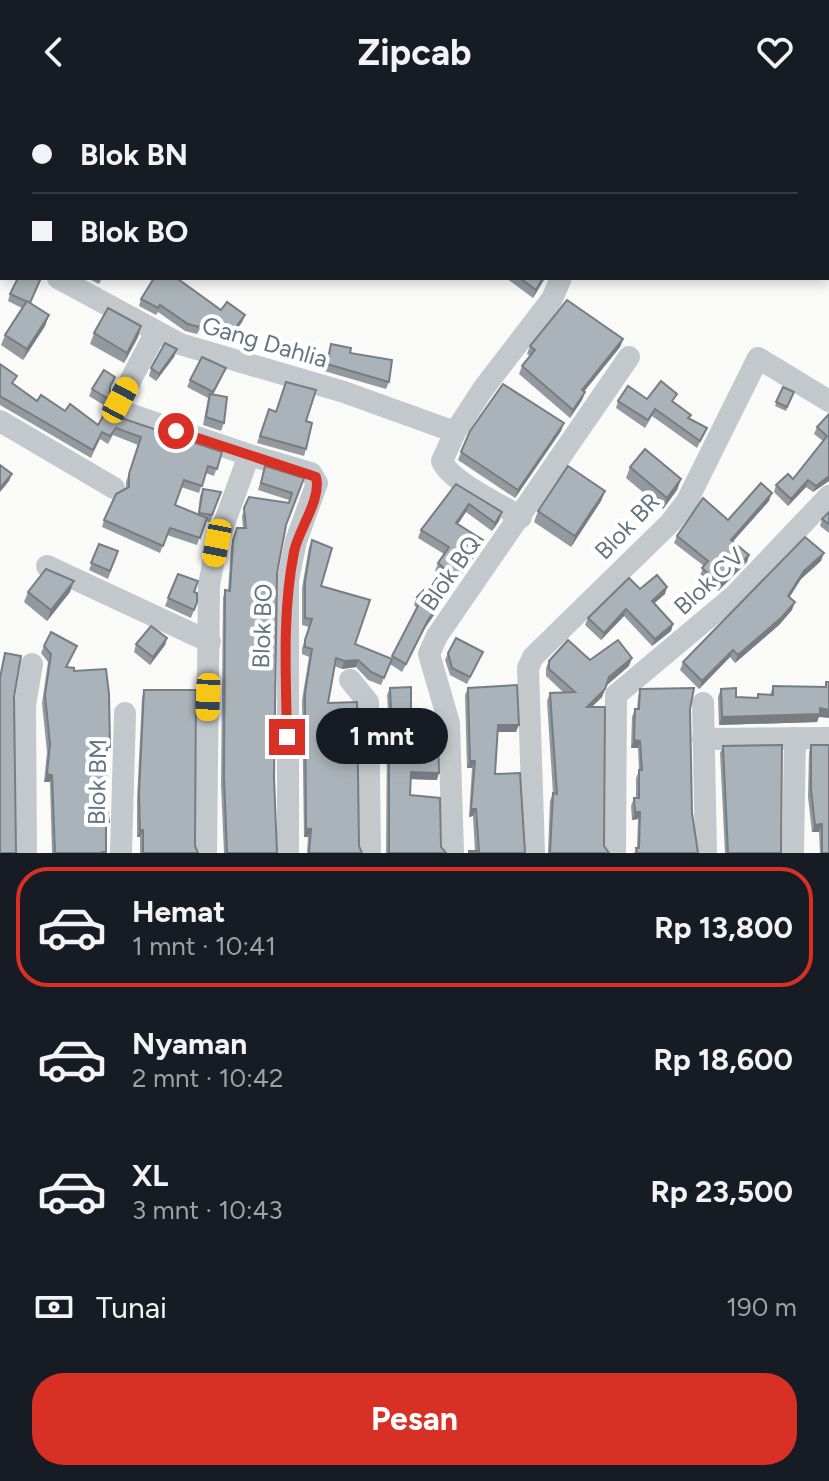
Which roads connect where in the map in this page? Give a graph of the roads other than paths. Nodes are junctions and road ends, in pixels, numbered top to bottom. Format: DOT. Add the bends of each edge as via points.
graph roads {
  1 [pos="560,280"];
  2 [pos="64,281"];
  3 [pos="156,332"];
  4 [pos="629,357"];
  5 [pos="829,401"];
  6 [pos="0,421"];
  7 [pos="455,432"];
  8 [pos="249,455"];
  9 [pos="114,488"];
  10 [pos="829,496"];
  11 [pos="521,517"];
  12 [pos="47,566"];
  13 [pos="210,642"];
  14 [pos="32,664"];
  15 [pos="350,680"];
  16 [pos="703,703"];
  17 [pos="125,713"];
  18 [pos="795,738"];
  19 [pos="829,738"];
  20 [pos="703,739"];
  21 [pos="26,853"];
  22 [pos="121,853"];
  23 [pos="206,853"];
  24 [pos="288,853"];
  25 [pos="370,853"];
  26 [pos="453,853"];
  27 [pos="534,853"];
  28 [pos="615,853"];
  29 [pos="706,853"];
  30 [pos="793,853"];
  1 -- 7 [label="street" via="552,299"];
  2 -- 3 [label="street, Gang Dahlia"];
  3 -- 7 [label="street, Gang Dahlia"];
  3 -- 8 [label="street, Blok BO" via="119,406 127,414"];
  4 -- 11 [label="street, Blok BQ"];
  5 -- 27 [label="street, Blok BR" via="758,358 687,501 533,657 528,668"];
  6 -- 9 [label="street"];
  7 -- 11 [label="street" via="443,465"];
  8 -- 13 [label="street" via="217,543 209,585"];
  8 -- 24 [label="street, Blok BO" via="311,473 317,483 288,580"];
  10 -- 28 [label="street, Blok CV" via="734,596 616,695"];
  11 -- 26 [label="street, Blok BQ" via="429,654 449,723"];
  12 -- 13 [label="street"];
  13 -- 23 [label="street"];
  14 -- 21 [label="street" via="25,705"];
  15 -- 25 [label="street" via="368,702"];
  16 -- 20 [label="street"];
  17 -- 22 [label="street, Blok BM"];
  18 -- 19 [label="street"];
  18 -- 20 [label="street"];
  18 -- 30 [label="street"];
  20 -- 29 [label="street"];
}
